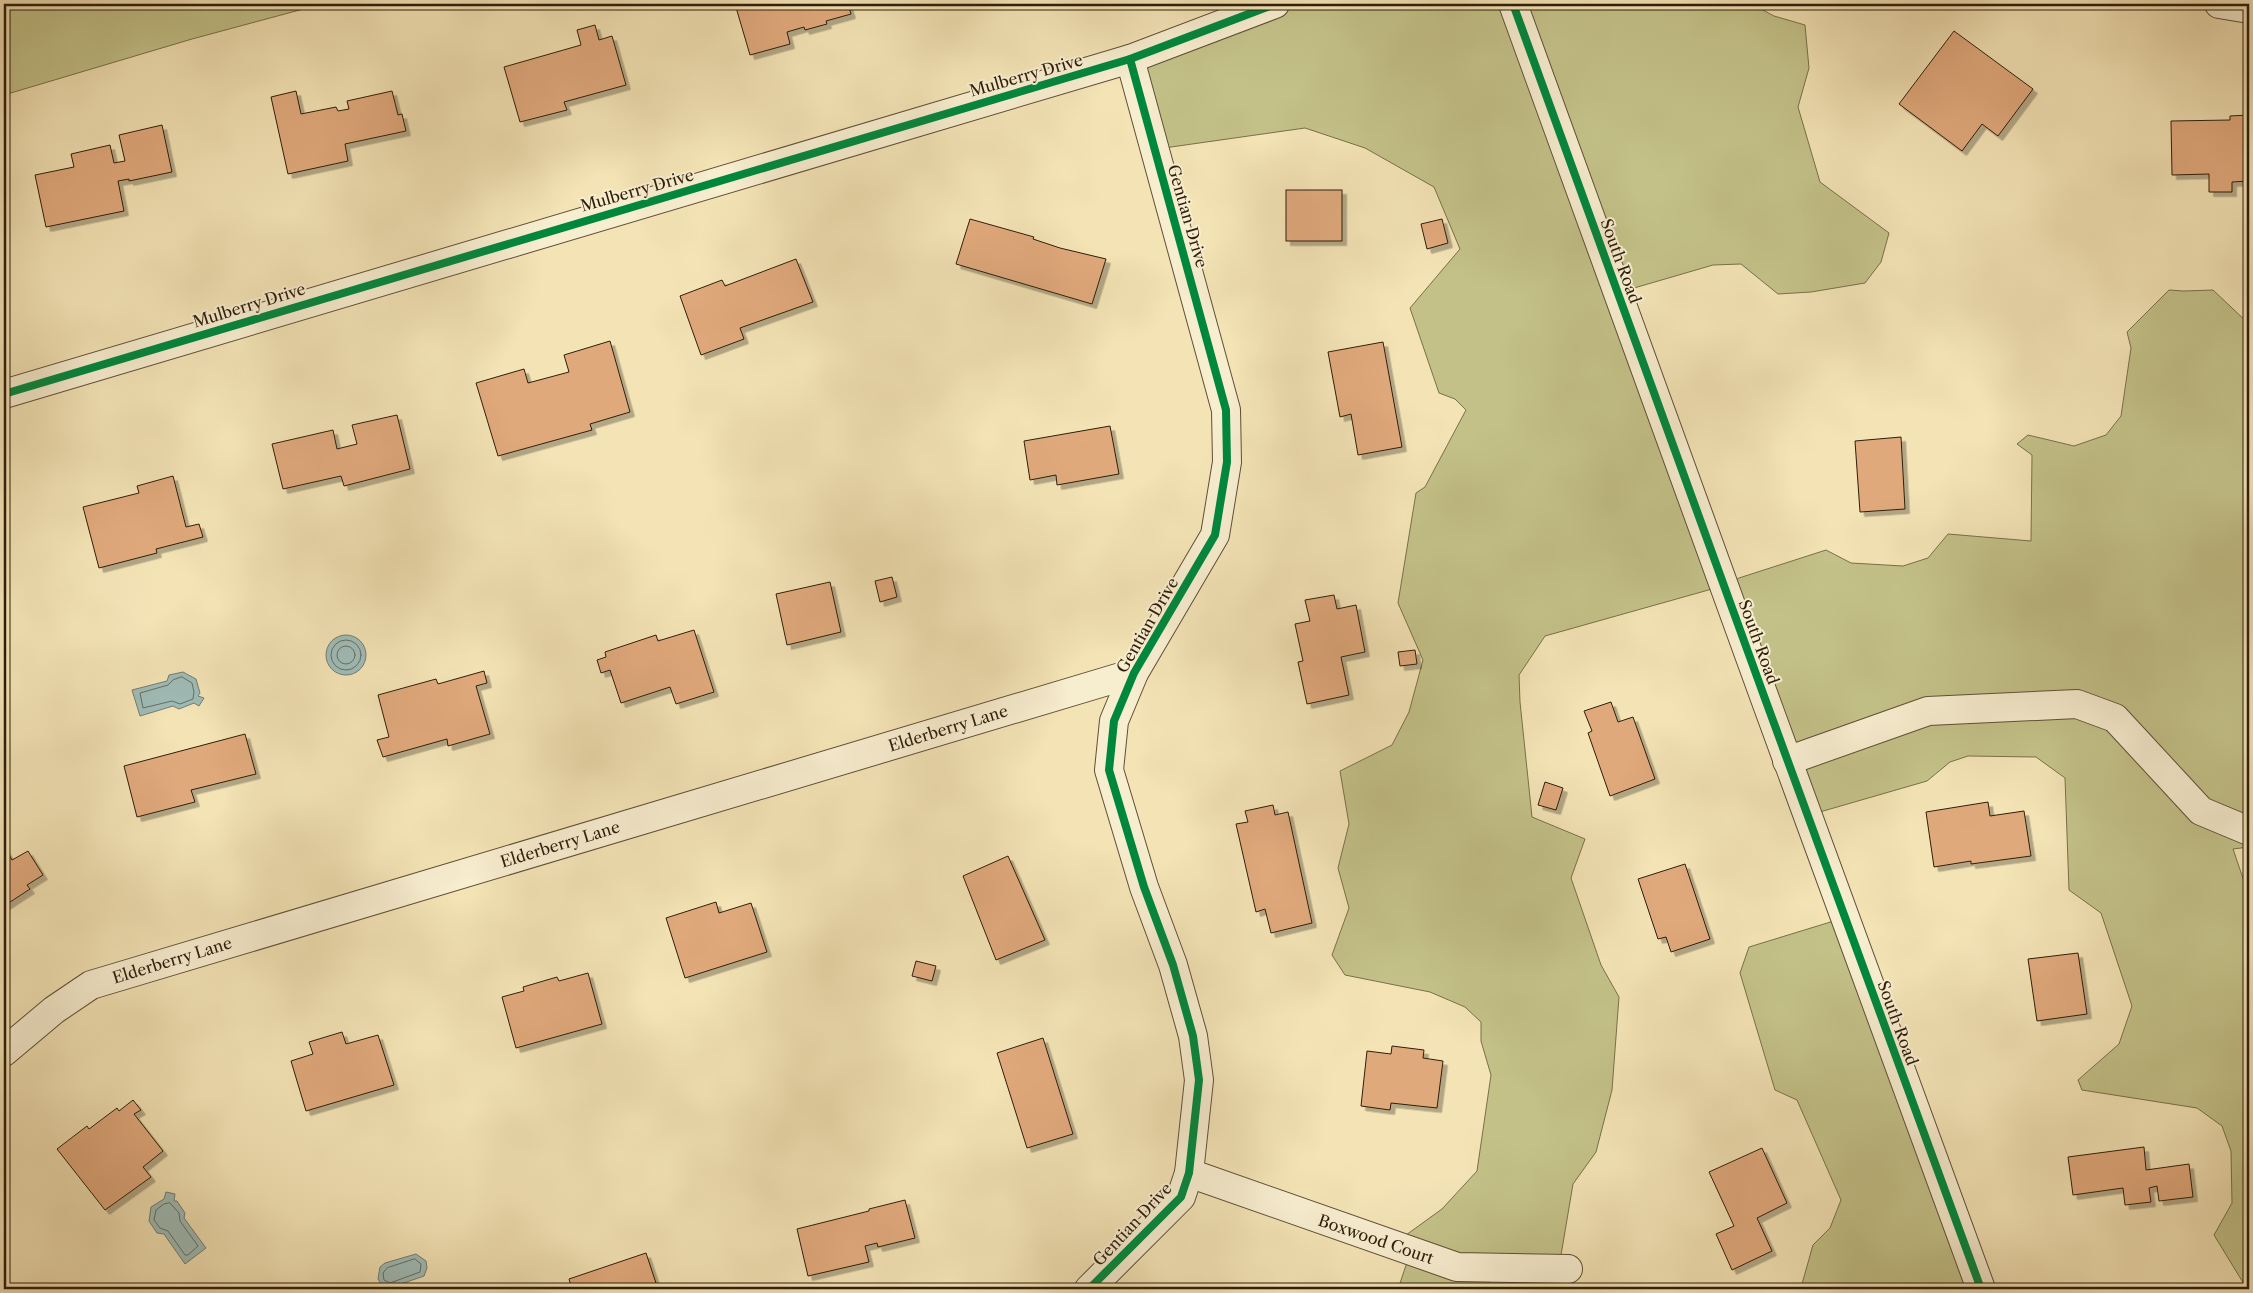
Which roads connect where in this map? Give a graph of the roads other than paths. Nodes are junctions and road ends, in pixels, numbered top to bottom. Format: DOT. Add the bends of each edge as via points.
graph roads {
  1 [pos="1275,4"];
  2 [pos="1513,4"];
  3 [pos="2219,4"];
  4 [pos="2249,9"];
  5 [pos="1130,59"];
  6 [pos="4,394"];
  7 [pos="1134,673"];
  8 [pos="1787,761"];
  9 [pos="2249,831"];
  10 [pos="4,1052"];
  11 [pos="1189,1173"];
  12 [pos="1568,1269"];
  13 [pos="1089,1289"];
  14 [pos="1981,1289"];
  1 -- 5 [label="street, Mulberry Drive"];
  2 -- 8 [label="street, South Road"];
  3 -- 4 [label="street"];
  5 -- 6 [label="street, Mulberry Drive"];
  5 -- 7 [label="street, Gentian Drive" via="1226,410 1227,462 1215,535"];
  7 -- 10 [label="street, Elderberry Lane" via="91,985 54,1010"];
  7 -- 11 [label="street, Gentian Drive" via="1114,722 1110,770 1144,887 1174,965 1193,1036 1199,1080"];
  8 -- 9 [label="street" via="1928,711 2077,704 2115,718 2201,811"];
  8 -- 14 [label="street, South Road"];
  11 -- 12 [label="street, Boxwood Court" via="1457,1267"];
  11 -- 13 [label="street, Gentian Drive" via="1181,1197"];
}
